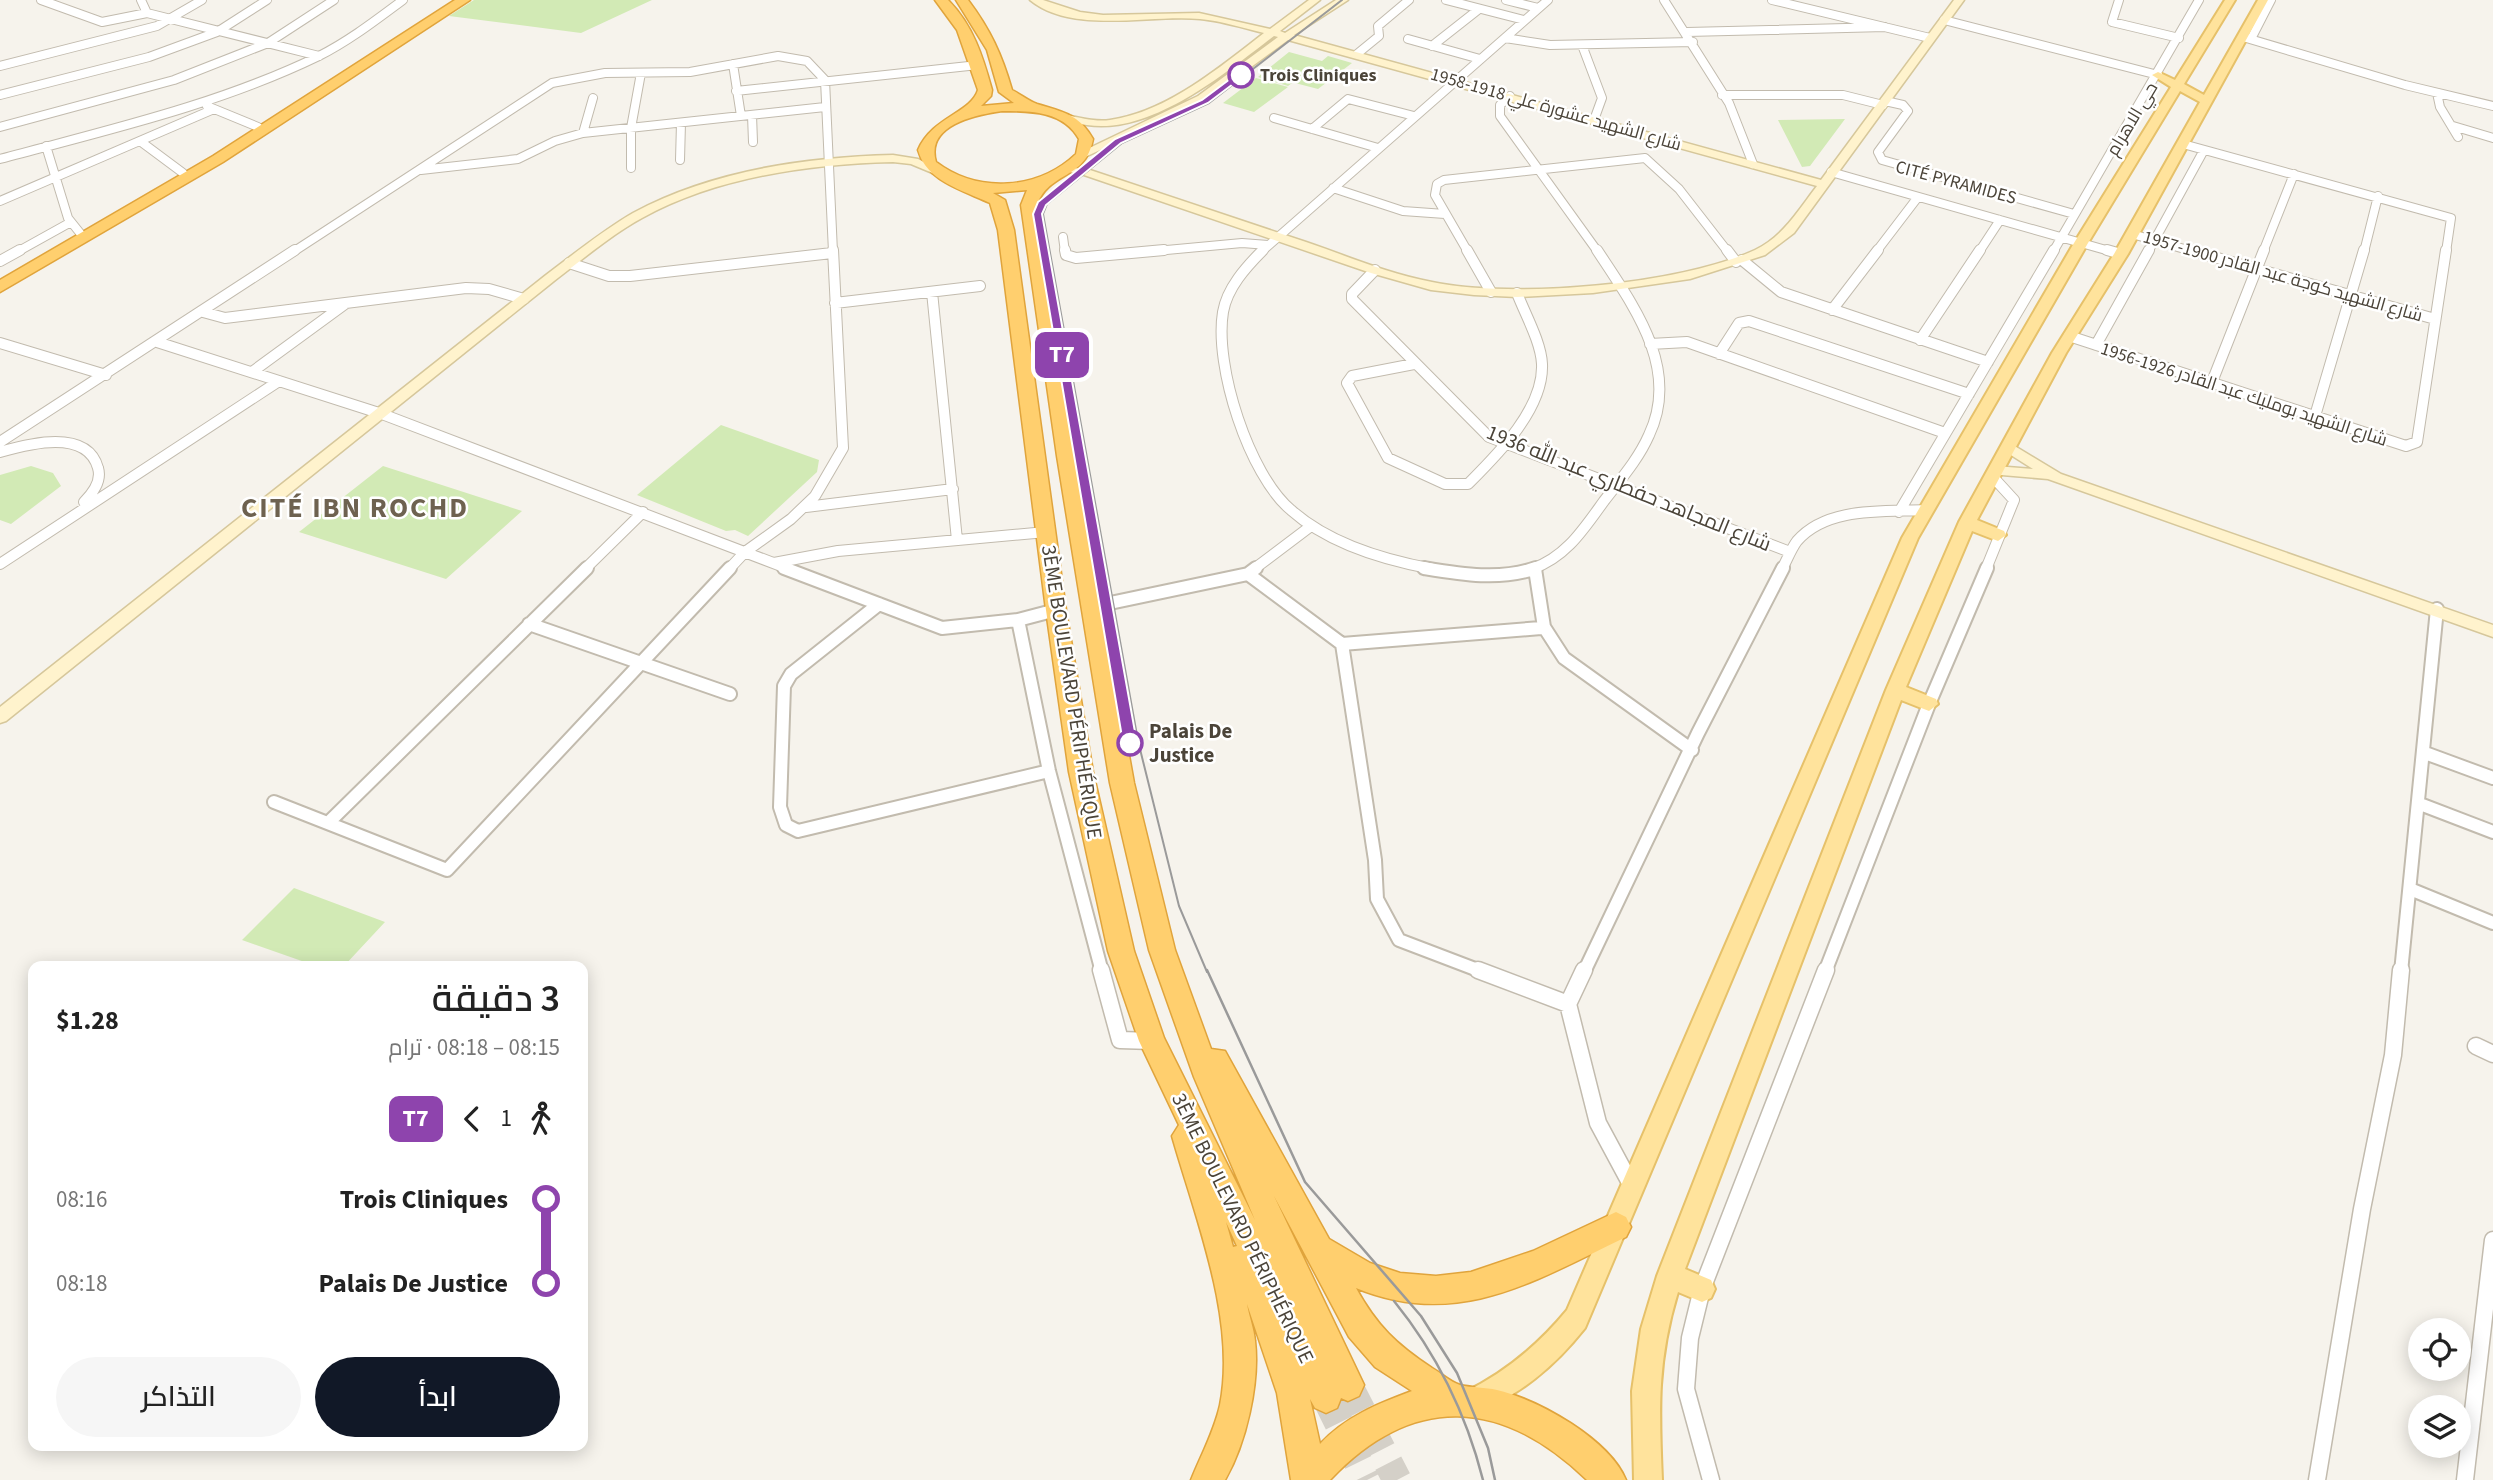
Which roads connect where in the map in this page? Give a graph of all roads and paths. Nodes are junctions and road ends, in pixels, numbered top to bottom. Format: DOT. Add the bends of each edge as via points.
graph roads {
  1 [pos="41,0"];
  2 [pos="141,0"];
  3 [pos="202,0"];
  4 [pos="267,0"];
  5 [pos="334,0"];
  6 [pos="403,0"];
  7 [pos="455,0"];
  8 [pos="464,0"];
  9 [pos="941,0"];
  10 [pos="962,0"];
  11 [pos="1035,0"];
  12 [pos="1315,0"];
  13 [pos="1343,0"];
  14 [pos="1409,0"];
  15 [pos="1446,0"];
  16 [pos="1506,0"];
  17 [pos="1548,0"];
  18 [pos="1664,0"];
  19 [pos="1772,0"];
  20 [pos="1959,0"];
  21 [pos="2119,0"];
  22 [pos="2199,0"];
  23 [pos="2230,0"];
  24 [pos="2263,0"];
  25 [pos="2271,0"];
  26 [pos="1538,8"];
  27 [pos="1479,9"];
  28 [pos="147,13"];
  29 [pos="171,20"];
  30 [pos="1524,20"];
  31 [pos="1944,20"];
  32 [pos="1885,27"];
  33 [pos="1271,31"];
  34 [pos="217,32"];
  35 [pos="1687,32"];
  36 [pos="1288,36"];
  37 [pos="1505,38"];
  38 [pos="1930,38"];
  39 [pos="2179,38"];
  40 [pos="2247,38"];
  41 [pos="1408,39"];
  42 [pos="1693,42"];
  43 [pos="268,43"];
  44 [pos="1582,45"];
  45 [pos="1432,46"];
  46 [pos="1357,54"];
  47 [pos="319,56"];
  48 [pos="1480,59"];
  49 [pos="733,64"];
  50 [pos="978,65"];
  51 [pos="0,66"];
  52 [pos="641,73"];
  53 [pos="2158,75"];
  54 [pos="825,80"];
  55 [pos="1455,80"];
  56 [pos="2178,86"];
  57 [pos="736,92"];
  58 [pos="2437,93"];
  59 [pos="0,95"];
  60 [pos="1722,95"];
  61 [pos="1510,96"];
  62 [pos="593,98"];
  63 [pos="2207,101"];
  64 [pos="200,103"];
  65 [pos="1884,103"];
  66 [pos="2493,106"];
  67 [pos="825,107"];
  68 [pos="1033,108"];
  69 [pos="214,109"];
  70 [pos="752,115"];
  71 [pos="741,116"];
  72 [pos="1414,116"];
  73 [pos="959,117"];
  74 [pos="1067,118"];
  75 [pos="1273,118"];
  76 [pos="1594,120"];
  77 [pos="681,123"];
  78 [pos="2454,125"];
  79 [pos="0,127"];
  80 [pos="258,127"];
  81 [pos="631,128"];
  82 [pos="1312,129"];
  83 [pos="583,133"];
  84 [pos="932,136"];
  85 [pos="2458,137"];
  86 [pos="2493,138"];
  87 [pos="140,141"];
  88 [pos="753,142"];
  89 [pos="2183,144"];
  90 [pos="46,146"];
  91 [pos="1378,148"];
  92 [pos="2204,150"];
  93 [pos="1083,155"];
  94 [pos="886,158"];
  95 [pos="0,159"];
  96 [pos="680,160"];
  97 [pos="828,163"];
  98 [pos="1753,164"];
  99 [pos="631,168"];
  100 [pos="1539,169"];
  101 [pos="1066,170"];
  102 [pos="417,171"];
  103 [pos="1831,172"];
  104 [pos="183,173"];
  105 [pos="2294,174"];
  106 [pos="56,176"];
  107 [pos="945,176"];
  108 [pos="1044,180"];
  109 [pos="1824,184"];
  110 [pos="1333,188"];
  111 [pos="2378,196"];
  112 [pos="1918,197"];
  113 [pos="0,201"];
  114 [pos="1445,214"];
  115 [pos="2074,214"];
  116 [pos="2000,220"];
  117 [pos="75,227"];
  118 [pos="2132,234"];
  119 [pos="1063,237"];
  120 [pos="2062,237"];
  121 [pos="1272,241"];
  122 [pos="2155,241"];
  123 [pos="2081,243"];
  124 [pos="832,253"];
  125 [pos="2121,254"];
  126 [pos="0,261"];
  127 [pos="1739,261"];
  128 [pos="569,264"];
  129 [pos="2257,268"];
  130 [pos="1375,270"];
  131 [pos="0,278"];
  132 [pos="1621,285"];
  133 [pos="980,286"];
  134 [pos="0,287"];
  135 [pos="932,292"];
  136 [pos="1492,292"];
  137 [pos="1517,293"];
  138 [pos="2353,295"];
  139 [pos="524,299"];
  140 [pos="346,303"];
  141 [pos="835,303"];
  142 [pos="1832,310"];
  143 [pos="202,312"];
  144 [pos="2435,319"];
  145 [pos="2069,337"];
  146 [pos="1920,340"];
  147 [pos="157,342"];
  148 [pos="0,343"];
  149 [pos="1650,344"];
  150 [pos="2096,345"];
  151 [pos="1719,354"];
  152 [pos="1988,362"];
  153 [pos="1414,364"];
  154 [pos="252,372"];
  155 [pos="106,375"];
  156 [pos="279,381"];
  157 [pos="2212,382"];
  158 [pos="1969,394"];
  159 [pos="382,414"];
  160 [pos="2315,416"];
  161 [pos="1945,433"];
  162 [pos="0,442"];
  163 [pos="1508,444"];
  164 [pos="2008,447"];
  165 [pos="0,452"];
  166 [pos="1993,473"];
  167 [pos="2056,477"];
  168 [pos="1616,486"];
  169 [pos="953,489"];
  170 [pos="806,507"];
  171 [pos="1926,510"];
  172 [pos="643,512"];
  173 [pos="1899,512"];
  174 [pos="68,516"];
  175 [pos="1967,522"];
  176 [pos="1311,526"];
  177 [pos="1046,532"];
  178 [pos="1998,535"];
  179 [pos="957,540"];
  180 [pos="745,552"];
  181 [pos="1790,552"];
  182 [pos="774,563"];
  183 [pos="0,564"];
  184 [pos="1535,569"];
  185 [pos="1248,574"];
  186 [pos="879,604"];
  187 [pos="1091,607"];
  188 [pos="2437,609"];
  189 [pos="1056,610"];
  190 [pos="1018,620"];
  191 [pos="529,624"];
  192 [pos="1541,628"];
  193 [pos="2493,631"];
  194 [pos="1342,644"];
  195 [pos="641,663"];
  196 [pos="1895,690"];
  197 [pos="730,694"];
  198 [pos="1928,704"];
  199 [pos="0,716"];
  200 [pos="1692,750"];
  201 [pos="2425,753"];
  202 [pos="1049,771"];
  203 [pos="2493,778"];
  204 [pos="274,802"];
  205 [pos="2420,804"];
  206 [pos="328,823"];
  207 [pos="2493,832"];
  208 [pos="1147,888"];
  209 [pos="2410,889"];
  210 [pos="2493,923"];
  211 [pos="1568,1004"];
  212 [pos="1152,1041"];
  213 [pos="2476,1046"];
  214 [pos="2493,1054"];
  215 [pos="1171,1080"];
  216 [pos="1633,1188"];
  217 [pos="1616,1227"];
  218 [pos="2493,1240"];
  219 [pos="1320,1249"];
  220 [pos="1670,1276"];
  221 [pos="1702,1289"];
  222 [pos="1348,1385"];
  223 [pos="1326,1397"];
  224 [pos="1464,1400"];
  225 [pos="1207,1480"];
  226 [pos="1307,1480"];
  227 [pos="1610,1480"];
  228 [pos="1648,1480"];
  229 [pos="1711,1480"];
  230 [pos="2318,1480"];
  231 [pos="2465,1480"];
  1 -- 28 [label="street" via="102,22"];
  2 -- 28 [label="street"];
  3 -- 29 [label="street"];
  4 -- 34 [label="street"];
  5 -- 43 [label="street"];
  6 -- 47 [label="street"];
  7 -- 80 [label="highway"];
  8 -- 134 [label="highway" via="239,147"];
  9 -- 50 [label="highway" via="971,42"];
  10 -- 68 [label="highway" via="989,39 1006,92"];
  11 -- 33 [label="street, شارع الشهيد عشورة علي 1918-1958" via="1081,15 1202,16"];
  12 -- 33 [label="street"];
  13 -- 36 [label="street"];
  14 -- 46 [label="street" via="1378,26 1379,36"];
  15 -- 27 [label="street"];
  16 -- 26 [label="street"];
  17 -- 26 [label="street"];
  18 -- 35 [label="street"];
  19 -- 32 [label="street"];
  20 -- 31 [label="street"];
  21 -- 39 [label="street" via="2112,22"];
  22 -- 39 [label="street, حي الاهرام"];
  23 -- 56 [label="main road"];
  24 -- 40 [label="main road"];
  25 -- 40 [label="street"];
  26 -- 30 [label="street"];
  27 -- 30 [label="street"];
  27 -- 45 [label="street"];
  28 -- 29 [label="street"];
  29 -- 34 [label="street"];
  29 -- 51 [label="street"];
  30 -- 37 [label="street"];
  31 -- 38 [label="street"];
  31 -- 53 [label="street"];
  32 -- 35 [label="street"];
  32 -- 38 [label="street"];
  33 -- 36 [label="street, شارع الشهيد عشورة علي 1918-1958"];
  33 -- 74 [label="street" via="1185,93 1152,110 1108,123"];
  34 -- 43 [label="street"];
  34 -- 59 [label="street" via="149,57"];
  35 -- 42 [label="street"];
  36 -- 46 [label="street, شارع الشهيد عشورة علي 1918-1958"];
  36 -- 93 [label="street" via="1202,98"];
  37 -- 44 [label="street" via="1540,45"];
  37 -- 48 [label="street"];
  38 -- 65 [label="street"];
  39 -- 53 [label="street, حي الاهرام"];
  40 -- 58 [label="street"];
  40 -- 63 [label="main road"];
  41 -- 45 [label="street"];
  42 -- 44 [label="street"];
  42 -- 60 [label="street"];
  43 -- 47 [label="street"];
  43 -- 79 [label="street" via="174,80"];
  44 -- 76 [label="street" via="1602,98"];
  45 -- 48 [label="street"];
  46 -- 55 [label="street, شارع الشهيد عشورة علي 1918-1958"];
  47 -- 64 [label="street"];
  48 -- 55 [label="street"];
  49 -- 52 [label="street" via="693,72"];
  49 -- 54 [label="street" via="792,57 814,65"];
  49 -- 57 [label="street"];
  50 -- 54 [label="street"];
  50 -- 73 [label="highway" via="984,96"];
  52 -- 81 [label="street"];
  52 -- 102 [label="street" via="610,70 552,83"];
  53 -- 56 [label="main road"];
  53 -- 115 [label="street, حي الاهرام"];
  54 -- 57 [label="street"];
  54 -- 67 [label="street"];
  55 -- 61 [label="street, شارع الشهيد عشورة علي 1918-1958"];
  55 -- 72 [label="street"];
  56 -- 63 [label="main road"];
  56 -- 123 [label="main road"];
  57 -- 71 [label="street"];
  58 -- 66 [label="street"];
  58 -- 78 [label="street" via="2438,109"];
  60 -- 65 [label="street" via="1843,94"];
  60 -- 98 [label="street"];
  61 -- 76 [label="street, شارع الشهيد عشورة علي 1918-1958"];
  61 -- 100 [label="street" via="1500,105 1500,116"];
  62 -- 83 [label="street"];
  63 -- 89 [label="main road"];
  64 -- 69 [label="street"];
  64 -- 90 [label="street"];
  65 -- 103 [label="street"];
  65 -- 115 [label="street, CITÉ PYRAMIDES" via="1903,105 1908,111 1878,152 1882,160"];
  67 -- 70 [label="street"];
  67 -- 97 [label="street"];
  68 -- 73 [label="highway" via="1002,107"];
  68 -- 74 [label="highway"];
  69 -- 80 [label="street"];
  69 -- 87 [label="street"];
  70 -- 71 [label="street"];
  70 -- 88 [label="street"];
  71 -- 77 [label="street"];
  72 -- 82 [label="street" via="1353,99 1343,101"];
  72 -- 91 [label="street"];
  73 -- 84 [label="highway"];
  74 -- 93 [label="highway" via="1083,131"];
  75 -- 82 [label="street"];
  76 -- 98 [label="street, شارع الشهيد عشورة علي 1918-1958"];
  77 -- 81 [label="street"];
  77 -- 96 [label="street"];
  78 -- 85 [label="street"];
  78 -- 86 [label="street"];
  80 -- 104 [label="highway"];
  81 -- 83 [label="street"];
  81 -- 99 [label="street"];
  82 -- 91 [label="street"];
  83 -- 102 [label="street" via="518,159"];
  84 -- 94 [label="street"];
  84 -- 107 [label="highway" via="926,157"];
  87 -- 104 [label="street"];
  87 -- 106 [label="street"];
  89 -- 92 [label="street, شارع الشهيد بومليك عبد القادر 1926-1956"];
  89 -- 118 [label="main road"];
  90 -- 95 [label="street"];
  90 -- 106 [label="street"];
  91 -- 110 [label="street"];
  92 -- 105 [label="street, شارع الشهيد بومليك عبد القادر 1926-1956"];
  92 -- 122 [label="street"];
  93 -- 101 [label="highway"];
  94 -- 97 [label="street"];
  94 -- 107 [label="street" via="910,158"];
  97 -- 124 [label="street"];
  97 -- 128 [label="street" via="763,172 705,187 650,210"];
  98 -- 109 [label="street, شارع الشهيد عشورة علي 1918-1958"];
  100 -- 114 [label="street" via="1444,180 1435,188"];
  100 -- 127 [label="street" via="1650,160"];
  100 -- 132 [label="street"];
  101 -- 108 [label="highway"];
  101 -- 121 [label="street" via="1086,172"];
  102 -- 143 [label="street"];
  103 -- 109 [label="street"];
  103 -- 112 [label="street"];
  104 -- 117 [label="highway"];
  105 -- 111 [label="street, شارع الشهيد بومليك عبد القادر 1926-1956"];
  105 -- 129 [label="street"];
  106 -- 113 [label="street"];
  106 -- 117 [label="street"];
  107 -- 108 [label="highway" via="988,187"];
  107 -- 177 [label="highway, 3ÈME BOULEVARD PÉRIPHÉRIQUE" via="992,196 999,204"];
  108 -- 187 [label="highway, 3ÈME BOULEVARD PÉRIPHÉRIQUE" via="1029,205"];
  109 -- 127 [label="street" via="1790,230 1768,248"];
  110 -- 114 [label="street" via="1403,211"];
  110 -- 121 [label="street"];
  111 -- 138 [label="street"];
  111 -- 144 [label="street, شارع الشهيد بومليك عبد القادر 1926-1956" via="2452,219"];
  112 -- 116 [label="street"];
  112 -- 142 [label="street"];
  114 -- 136 [label="street"];
  115 -- 120 [label="street, حي الاهرام"];
  116 -- 120 [label="street"];
  116 -- 146 [label="street"];
  117 -- 126 [label="street"];
  117 -- 131 [label="highway"];
  118 -- 122 [label="street, شارع الشهيد كوجة عبد القادر 1900-1957"];
  118 -- 125 [label="main road"];
  119 -- 121 [label="street" via="1066,255 1076,258"];
  120 -- 123 [label="street"];
  120 -- 152 [label="street, حي الاهرام"];
  121 -- 130 [label="street"];
  121 -- 176 [label="street" via="1248,265 1223,311 1226,366 1253,451 1278,496"];
  122 -- 129 [label="street, شارع الشهيد كوجة عبد القادر 1900-1957"];
  122 -- 150 [label="street"];
  123 -- 125 [label="street"];
  123 -- 171 [label="main road"];
  124 -- 128 [label="street" via="630,276 609,276"];
  124 -- 141 [label="street"];
  125 -- 145 [label="main road"];
  127 -- 132 [label="street" via="1690,275"];
  127 -- 142 [label="street" via="1781,292"];
  128 -- 139 [label="street"];
  129 -- 138 [label="street, شارع الشهيد كوجة عبد القادر 1900-1957"];
  129 -- 157 [label="street"];
  130 -- 136 [label="street" via="1431,286"];
  130 -- 153 [label="street, شارع المجاهد حفطاري عبد الله 1936" via="1352,299"];
  132 -- 137 [label="street"];
  132 -- 149 [label="street"];
  133 -- 135 [label="street"];
  135 -- 141 [label="street"];
  135 -- 169 [label="street"];
  136 -- 137 [label="street"];
  137 -- 163 [label="street" via="1544,372"];
  138 -- 144 [label="street, شارع الشهيد كوجة عبد القادر 1900-1957"];
  138 -- 160 [label="street"];
  139 -- 140 [label="street" via="478,288"];
  139 -- 159 [label="street"];
  140 -- 143 [label="street" via="225,318"];
  140 -- 154 [label="street"];
  141 -- 170 [label="street" via="843,448 821,493"];
  142 -- 146 [label="street"];
  143 -- 147 [label="street"];
  144 -- 160 [label="street, شارع الشهيد بومليك عبد القادر 1926-1956" via="2414,445"];
  145 -- 150 [label="street, شارع الشهيد بومليك عبد القادر 1926-1956"];
  145 -- 164 [label="main road"];
  146 -- 152 [label="street"];
  147 -- 154 [label="street"];
  147 -- 155 [label="street"];
  148 -- 155 [label="street"];
  149 -- 151 [label="street" via="1680,340"];
  149 -- 168 [label="street" via="1660,367 1658,412 1649,435"];
  150 -- 157 [label="street, شارع الشهيد بومليك عبد القادر 1926-1956"];
  151 -- 158 [label="street" via="1739,323 1749,321"];
  151 -- 161 [label="street"];
  152 -- 158 [label="street, حي الاهرام"];
  153 -- 163 [label="street, شارع المجاهد حفطاري عبد الله 1936" via="1482,431"];
  153 -- 163 [label="street" via="1347,380 1388,458 1445,484 1463,486 1478,477"];
  154 -- 156 [label="street"];
  155 -- 162 [label="street"];
  156 -- 159 [label="street"];
  156 -- 174 [label="street"];
  157 -- 160 [label="street, شارع الشهيد بومليك عبد القادر 1926-1956"];
  158 -- 161 [label="street, حي الاهرام"];
  159 -- 172 [label="street"];
  159 -- 199 [label="street"];
  161 -- 173 [label="street, حي الاهرام"];
  163 -- 168 [label="street, شارع المجاهد حفطاري عبد الله 1936"];
  164 -- 166 [label="main road"];
  164 -- 167 [label="street"];
  165 -- 174 [label="street" via="31,444 64,443 82,448 96,460 100,477 92,495"];
  166 -- 167 [label="street"];
  166 -- 175 [label="main road"];
  166 -- 178 [label="street" via="2014,500"];
  167 -- 188 [label="street"];
  168 -- 181 [label="street, شارع المجاهد حفطاري عبد الله 1936"];
  168 -- 184 [label="street" via="1570,546"];
  169 -- 170 [label="street"];
  169 -- 179 [label="street"];
  170 -- 180 [label="street"];
  171 -- 173 [label="street"];
  171 -- 216 [label="main road"];
  172 -- 180 [label="street"];
  172 -- 191 [label="street"];
  173 -- 181 [label="street" via="1816,524"];
  174 -- 183 [label="street"];
  175 -- 178 [label="main road"];
  175 -- 196 [label="main road"];
  176 -- 184 [label="street" via="1380,556 1424,566 1485,575"];
  176 -- 185 [label="street"];
  177 -- 179 [label="street"];
  177 -- 189 [label="highway, 3ÈME BOULEVARD PÉRIPHÉRIQUE"];
  178 -- 198 [label="street"];
  179 -- 182 [label="street" via="838,551"];
  180 -- 182 [label="street"];
  180 -- 195 [label="street"];
  181 -- 200 [label="street"];
  182 -- 186 [label="street"];
  184 -- 192 [label="street"];
  185 -- 187 [label="street"];
  185 -- 194 [label="street"];
  186 -- 190 [label="street" via="942,628"];
  186 -- 202 [label="street" via="791,674 784,686 780,807 787,827 798,831"];
  187 -- 208 [label="highway, 3ÈME BOULEVARD PÉRIPHÉRIQUE" via="1122,783"];
  188 -- 193 [label="street"];
  188 -- 201 [label="street"];
  189 -- 190 [label="street"];
  189 -- 212 [label="highway, 3ÈME BOULEVARD PÉRIPHÉRIQUE" via="1081,772 1121,951"];
  190 -- 202 [label="street"];
  191 -- 195 [label="street"];
  191 -- 206 [label="street"];
  192 -- 194 [label="street"];
  192 -- 200 [label="street" via="1564,658"];
  194 -- 211 [label="street" via="1377,899 1399,940"];
  195 -- 197 [label="street"];
  195 -- 206 [label="street" via="447,870"];
  196 -- 198 [label="main road"];
  196 -- 220 [label="main road"];
  198 -- 221 [label="street"];
  200 -- 211 [label="street"];
  201 -- 203 [label="street"];
  201 -- 205 [label="street"];
  202 -- 212 [label="street" via="1119,1040"];
  204 -- 206 [label="street"];
  205 -- 207 [label="street"];
  205 -- 209 [label="street"];
  208 -- 219 [label="highway" via="1217,1064"];
  208 -- 222 [label="highway, 3ÈME BOULEVARD PÉRIPHÉRIQUE" via="1162,950 1208,1077"];
  209 -- 210 [label="street"];
  209 -- 230 [label="street" via="2393,1055 2361,1209"];
  211 -- 216 [label="street" via="1598,1123"];
  212 -- 215 [label="highway, 3ÈME BOULEVARD PÉRIPHÉRIQUE"];
  213 -- 214 [label="street"];
  215 -- 223 [label="highway, 3ÈME BOULEVARD PÉRIPHÉRIQUE"];
  215 -- 225 [label="highway" via="1240,1343 1236,1404 1221,1455"];
  215 -- 226 [label="highway" via="1297,1400"];
  216 -- 217 [label="main road"];
  217 -- 219 [label="highway" via="1491,1284 1457,1291 1396,1287 1355,1274"];
  217 -- 224 [label="main road" via="1576,1319 1556,1345 1504,1388"];
  218 -- 231 [label="street"];
  219 -- 224 [label="highway" via="1360,1326 1386,1356"];
  220 -- 221 [label="main road"];
  220 -- 228 [label="main road" via="1654,1329 1645,1391"];
  221 -- 229 [label="street" via="1690,1338 1686,1389"];
  224 -- 226 [label="highway" via="1401,1408 1374,1419 1349,1435"];
  224 -- 227 [label="highway" via="1515,1411 1555,1431"];
}
